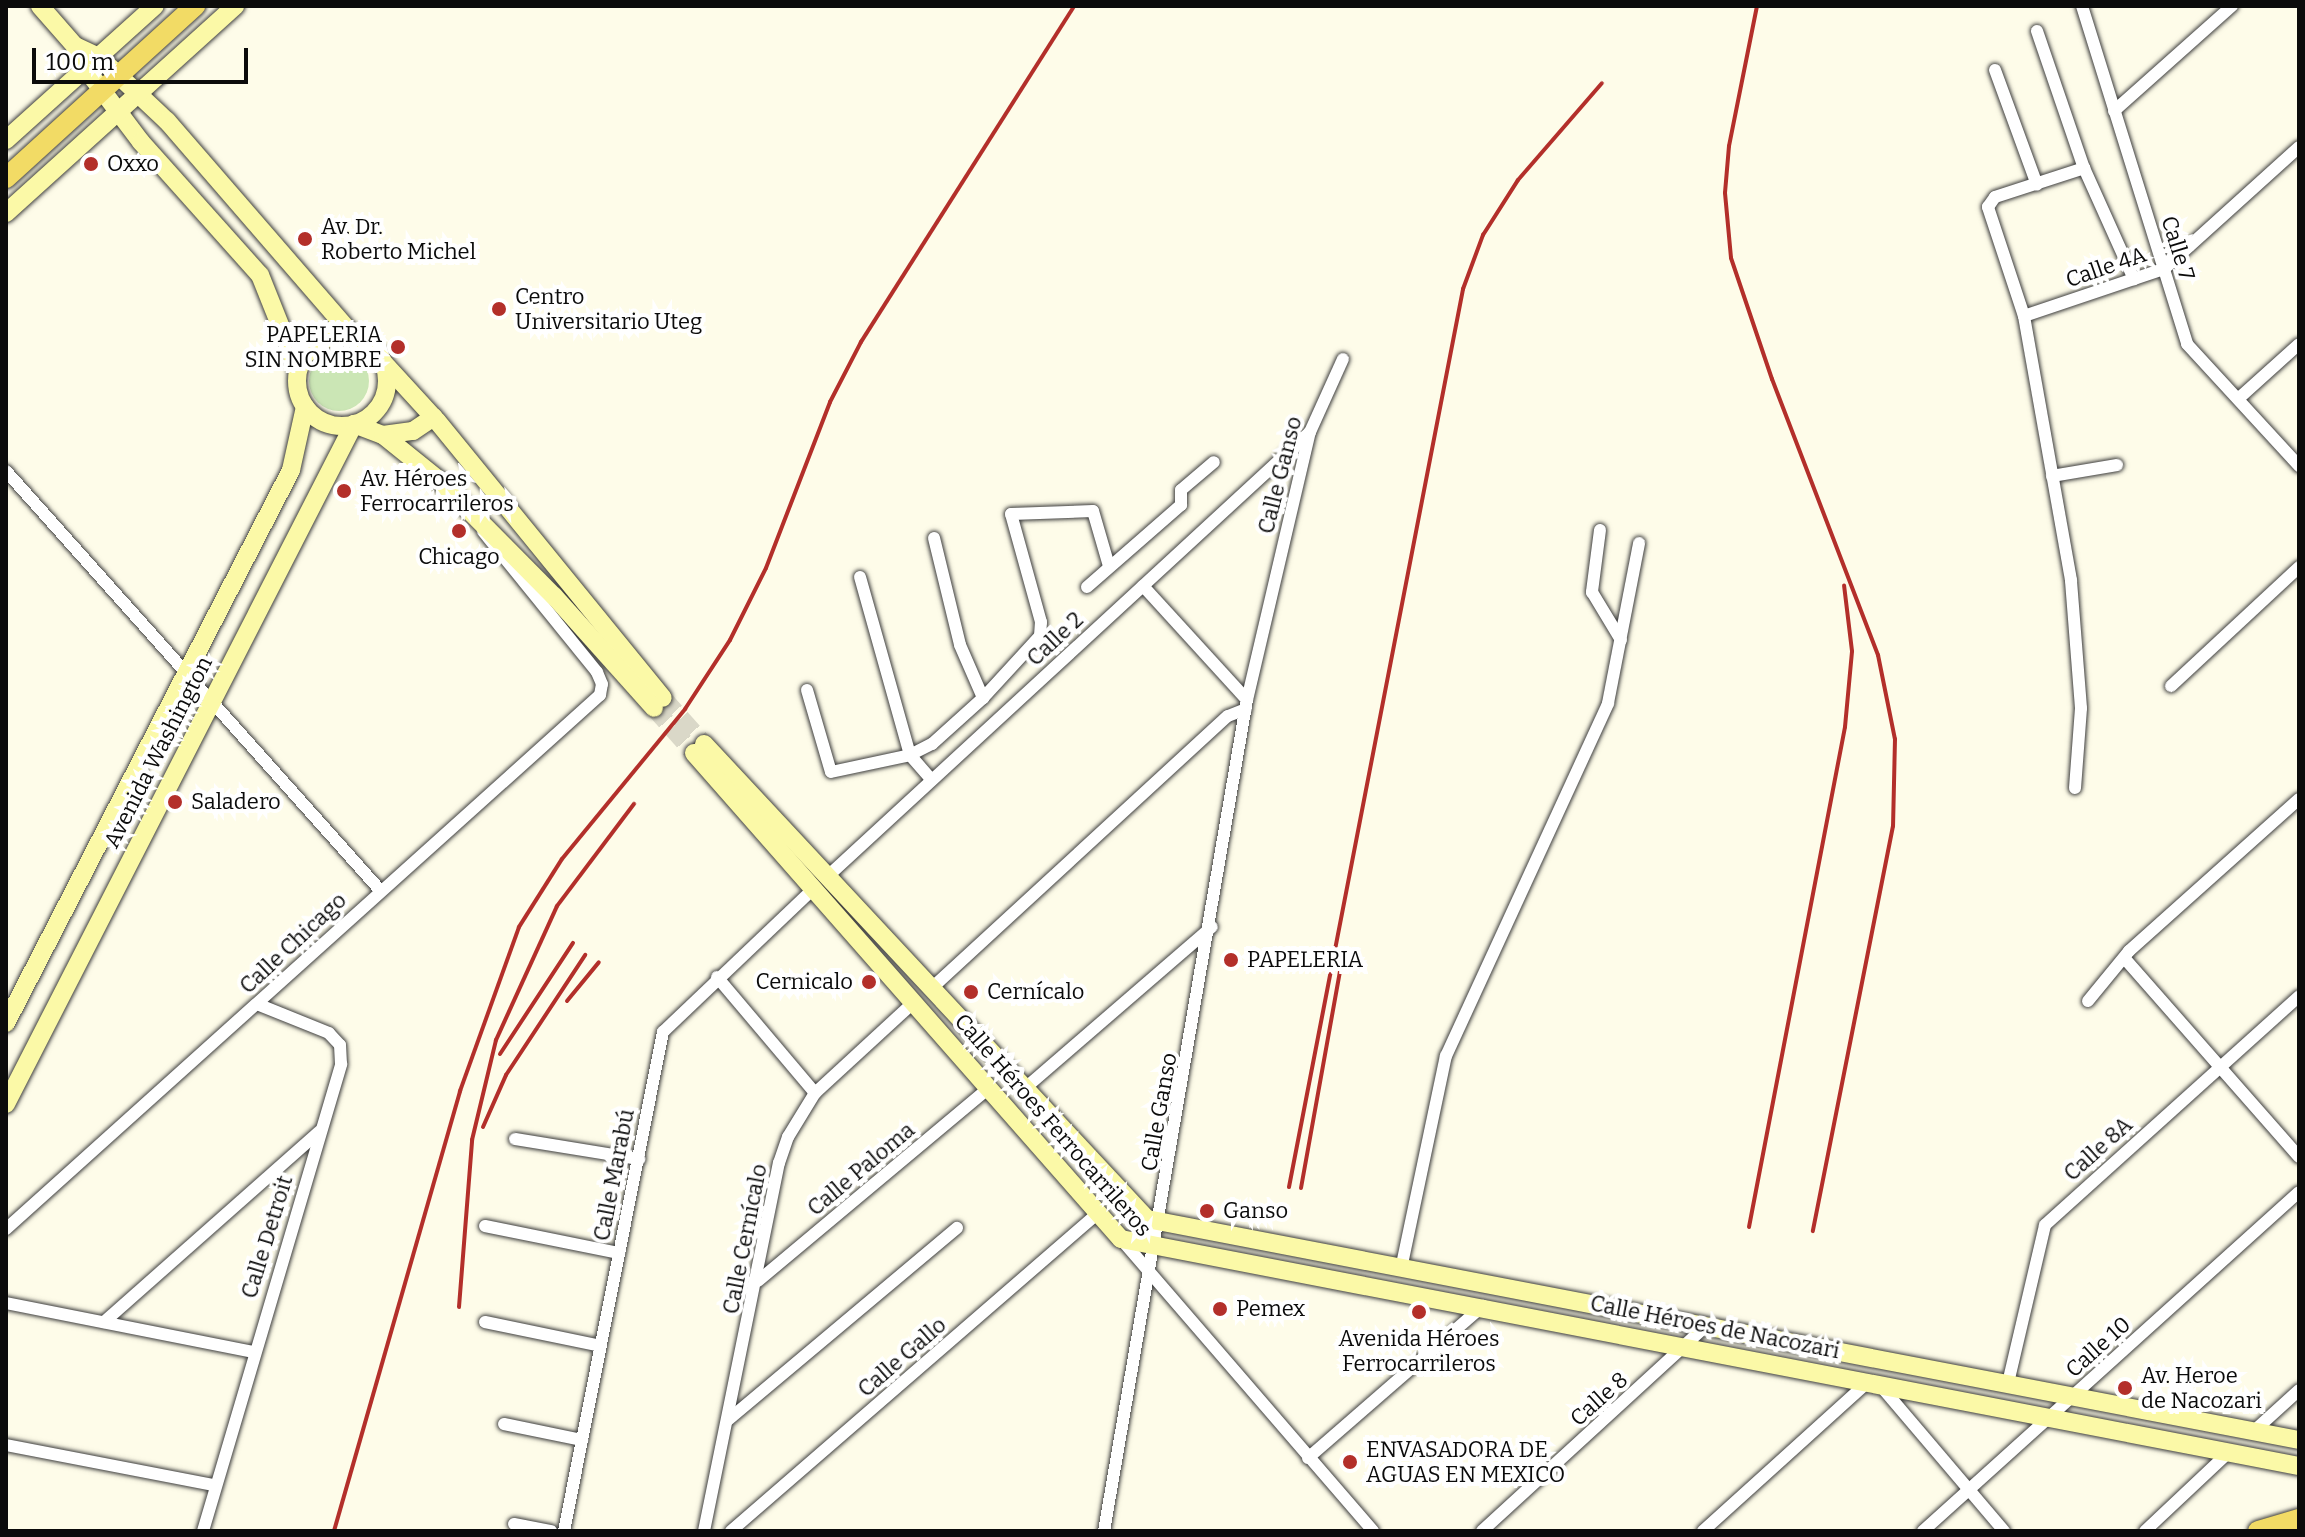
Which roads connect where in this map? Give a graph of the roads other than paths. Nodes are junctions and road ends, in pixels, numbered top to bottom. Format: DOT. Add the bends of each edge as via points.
graph roads {
  1 [pos="40,6"];
  2 [pos="155,6"];
  3 [pos="195,6"];
  4 [pos="235,6"];
  5 [pos="2082,6"];
  6 [pos="2232,6"];
  7 [pos="131,28"];
  8 [pos="2037,31"];
  9 [pos="149,47"];
  10 [pos="93,63"];
  11 [pos="1995,70"];
  12 [pos="119,74"];
  13 [pos="102,90"];
  14 [pos="138,93"];
  15 [pos="39,111"];
  16 [pos="2114,111"];
  17 [pos="118,112"];
  18 [pos="57,131"];
  19 [pos="6,140"];
  20 [pos="2299,147"];
  21 [pos="25,160"];
  22 [pos="2084,168"];
  23 [pos="6,178"];
  24 [pos="2037,185"];
  25 [pos="6,213"];
  26 [pos="2164,269"];
  27 [pos="2134,279"];
  28 [pos="2024,316"];
  29 [pos="355,338"];
  30 [pos="2299,344"];
  31 [pos="1343,359"];
  32 [pos="382,361"];
  33 [pos="298,370"];
  34 [pos="2238,399"];
  35 [pos="305,407"];
  36 [pos="434,417"];
  37 [pos="354,424"];
  38 [pos="1310,432"];
  39 [pos="383,435"];
  40 [pos="1214,462"];
  41 [pos="2117,465"];
  42 [pos="2299,466"];
  43 [pos="6,471"];
  44 [pos="2052,476"];
  45 [pos="474,515"];
  46 [pos="1600,530"];
  47 [pos="934,538"];
  48 [pos="1639,543"];
  49 [pos="1109,566"];
  50 [pos="2299,567"];
  51 [pos="860,577"];
  52 [pos="1143,586"];
  53 [pos="1087,587"];
  54 [pos="1621,640"];
  55 [pos="186,673"];
  56 [pos="2171,686"];
  57 [pos="807,690"];
  58 [pos="983,698"];
  59 [pos="211,700"];
  60 [pos="1247,704"];
  61 [pos="699,749"];
  62 [pos="910,755"];
  63 [pos="932,780"];
  64 [pos="2075,788"];
  65 [pos="2299,799"];
  66 [pos="821,882"];
  67 [pos="380,890"];
  68 [pos="1212,927"];
  69 [pos="2126,960"];
  70 [pos="717,977"];
  71 [pos="934,986"];
  72 [pos="2299,996"];
  73 [pos="2088,1001"];
  74 [pos="914,1002"];
  75 [pos="257,1004"];
  76 [pos="6,1023"];
  77 [pos="2220,1068"];
  78 [pos="989,1088"];
  79 [pos="1024,1089"];
  80 [pos="815,1093"];
  81 [pos="6,1104"];
  82 [pos="321,1130"];
  83 [pos="515,1139"];
  84 [pos="2299,1157"];
  85 [pos="639,1159"];
  86 [pos="2299,1192"];
  87 [pos="1098,1213"];
  88 [pos="1160,1223"];
  89 [pos="485,1226"];
  90 [pos="957,1228"];
  91 [pos="6,1229"];
  92 [pos="1121,1239"];
  93 [pos="1156,1244"];
  94 [pos="619,1253"];
  95 [pos="1401,1269"];
  96 [pos="1151,1277"];
  97 [pos="758,1281"];
  98 [pos="6,1303"];
  99 [pos="1483,1306"];
  100 [pos="104,1322"];
  101 [pos="485,1322"];
  102 [pos="1705,1327"];
  103 [pos="601,1346"];
  104 [pos="1686,1347"];
  105 [pos="253,1352"];
  106 [pos="1874,1382"];
  107 [pos="2008,1383"];
  108 [pos="2299,1390"];
  109 [pos="2073,1396"];
  110 [pos="2049,1417"];
  111 [pos="728,1420"];
  112 [pos="504,1424"];
  113 [pos="2254,1431"];
  114 [pos="582,1440"];
  115 [pos="2299,1440"];
  116 [pos="6,1445"];
  117 [pos="2231,1451"];
  118 [pos="1308,1458"];
  119 [pos="2299,1466"];
  120 [pos="213,1485"];
  121 [pos="1967,1491"];
  122 [pos="2299,1519"];
  123 [pos="514,1524"];
  124 [pos="203,1531"];
  125 [pos="551,1531"];
  126 [pos="564,1531"];
  127 [pos="704,1531"];
  128 [pos="731,1531"];
  129 [pos="1104,1531"];
  130 [pos="1373,1531"];
  131 [pos="1482,1531"];
  132 [pos="1703,1531"];
  133 [pos="1923,1531"];
  134 [pos="2004,1531"];
  135 [pos="2145,1531"];
  136 [pos="2258,1531"];
  1 -- 10 [label="main road"];
  2 -- 7 [label="main road"];
  3 -- 9 [label="main road"];
  4 -- 14 [label="main road"];
  5 -- 16 [label="street, Calle 7"];
  6 -- 16 [label="street"];
  7 -- 9 [label="main road"];
  7 -- 10 [label="main road"];
  8 -- 22 [label="street"];
  9 -- 12 [label="main road"];
  10 -- 12 [label="main road"];
  10 -- 13 [label="main road"];
  10 -- 15 [label="main road"];
  11 -- 24 [label="street"];
  12 -- 13 [label="main road"];
  12 -- 14 [label="main road"];
  13 -- 17 [label="main road"];
  13 -- 18 [label="main road"];
  14 -- 17 [label="main road"];
  14 -- 29 [label="main road"];
  15 -- 18 [label="main road"];
  15 -- 19 [label="main road"];
  16 -- 26 [label="street, Calle 7"];
  17 -- 25 [label="main road"];
  17 -- 33 [label="main road" via="260,275"];
  18 -- 21 [label="main road"];
  19 -- 21 [label="main road"];
  20 -- 26 [label="street, Calle 4A"];
  21 -- 23 [label="main road"];
  22 -- 24 [label="street"];
  22 -- 27 [label="street"];
  24 -- 28 [label="street" via="1995,197 1988,207"];
  26 -- 27 [label="street, Calle 4A"];
  26 -- 34 [label="street, Calle 7" via="2187,344"];
  27 -- 28 [label="street, Calle 4A"];
  28 -- 44 [label="street"];
  29 -- 32 [label="main road"];
  29 -- 33 [label="main road" via="326,339 314,346"];
  30 -- 34 [label="street"];
  31 -- 38 [label="street, Calle Ganso"];
  32 -- 36 [label="main road"];
  32 -- 37 [label="main road" via="383,399"];
  33 -- 35 [label="main road"];
  34 -- 42 [label="street, Calle 7"];
  35 -- 37 [label="main road" via="327,423"];
  35 -- 55 [label="main road, Avenida Washington" via="291,470"];
  36 -- 39 [label="main road" via="413,431"];
  36 -- 45 [label="main road" via="659,703"];
  37 -- 39 [label="main road"];
  37 -- 59 [label="main road, Avenida Washington"];
  38 -- 52 [label="street, Calle 2"];
  38 -- 60 [label="street, Calle Ganso"];
  39 -- 45 [label="main road"];
  40 -- 49 [label="street" via="1181,490 1181,505"];
  41 -- 44 [label="street"];
  43 -- 55 [label="street"];
  44 -- 64 [label="street" via="2078,654 2081,708"];
  45 -- 67 [label="street, Calle Chicago" via="492,548 602,684 600,695"];
  46 -- 54 [label="street" via="1592,592"];
  47 -- 58 [label="street" via="960,645"];
  48 -- 54 [label="street"];
  49 -- 53 [label="street"];
  49 -- 58 [label="street" via="1093,511 1011,514 1041,632"];
  50 -- 56 [label="street"];
  51 -- 62 [label="street"];
  52 -- 60 [label="street"];
  52 -- 63 [label="street, Calle 2"];
  54 -- 95 [label="street" via="1608,703 1446,1056"];
  55 -- 59 [label="street"];
  55 -- 76 [label="main road, Avenida Washington"];
  57 -- 62 [label="street" via="831,772"];
  58 -- 62 [label="street" via="932,744"];
  59 -- 67 [label="street"];
  59 -- 81 [label="main road, Avenida Washington"];
  60 -- 68 [label="street, Calle Ganso"];
  60 -- 71 [label="street"];
  61 -- 66 [label="main road, Calle Héroes Ferrocarrileros"];
  62 -- 63 [label="street"];
  63 -- 66 [label="street, Calle 2"];
  65 -- 69 [label="street" via="2129,951"];
  66 -- 70 [label="street, Calle Marabú"];
  66 -- 71 [label="main road, Calle Héroes Ferrocarrileros"];
  66 -- 74 [label="main road, Calle Héroes Ferrocarrileros"];
  67 -- 75 [label="street, Calle Chicago"];
  68 -- 79 [label="street"];
  68 -- 88 [label="street, Calle Ganso"];
  69 -- 73 [label="street"];
  69 -- 77 [label="street"];
  70 -- 80 [label="street"];
  70 -- 85 [label="street, Calle Marabú" via="663,1032"];
  71 -- 79 [label="main road, Calle Héroes Ferrocarrileros"];
  72 -- 77 [label="street, Calle 8A"];
  74 -- 78 [label="main road, Calle Héroes Ferrocarrileros"];
  74 -- 80 [label="street, Calle Cernícalo"];
  75 -- 82 [label="street, Calle Detroit" via="329,1033 340,1045 341,1064"];
  75 -- 91 [label="street, Calle Chicago"];
  77 -- 84 [label="street"];
  77 -- 107 [label="street, Calle 8A" via="2045,1225"];
  78 -- 87 [label="main road, Calle Héroes Ferrocarrileros"];
  78 -- 97 [label="street, Calle Paloma"];
  79 -- 88 [label="main road, Calle Héroes Ferrocarrileros" via="1130,1206"];
  80 -- 97 [label="street, Calle Cernícalo" via="799,1115 779,1163"];
  82 -- 100 [label="street"];
  82 -- 105 [label="street, Calle Detroit"];
  83 -- 85 [label="street"];
  85 -- 94 [label="street, Calle Marabú"];
  86 -- 109 [label="street, Calle 10"];
  87 -- 92 [label="main road, Calle Héroes Ferrocarrileros"];
  87 -- 128 [label="street, Calle Gallo"];
  88 -- 93 [label="street, Calle Ganso"];
  88 -- 95 [label="main road, Calle Héroes de Nacozari"];
  89 -- 94 [label="street"];
  90 -- 111 [label="street"];
  92 -- 93 [label="main road, Calle Héroes de Nacozari"];
  92 -- 96 [label="street, Calle Héroes Ferrocarrileros"];
  93 -- 96 [label="street, Calle Ganso"];
  93 -- 99 [label="main road, Calle Héroes de Nacozari"];
  94 -- 103 [label="street, Calle Marabú"];
  95 -- 102 [label="main road, Calle Héroes de Nacozari"];
  96 -- 118 [label="street, Calle Héroes Ferrocarrileros"];
  96 -- 129 [label="street, Calle Ganso"];
  97 -- 111 [label="street, Calle Cernícalo"];
  98 -- 100 [label="street"];
  99 -- 104 [label="main road, Calle Héroes de Nacozari"];
  99 -- 118 [label="street"];
  100 -- 105 [label="street"];
  101 -- 103 [label="street"];
  102 -- 104 [label="street, Calle 8"];
  102 -- 107 [label="main road, Calle Héroes de Nacozari"];
  103 -- 114 [label="street, Calle Marabú"];
  104 -- 106 [label="main road, Calle Héroes de Nacozari"];
  104 -- 131 [label="street, Calle 8"];
  105 -- 120 [label="street, Calle Detroit"];
  106 -- 110 [label="main road, Calle Héroes de Nacozari"];
  106 -- 121 [label="street"];
  106 -- 132 [label="street"];
  107 -- 109 [label="main road, Calle Héroes de Nacozari"];
  108 -- 113 [label="street"];
  109 -- 110 [label="street, Calle 10"];
  109 -- 113 [label="main road, Calle Héroes de Nacozari"];
  110 -- 117 [label="main road, Calle Héroes de Nacozari"];
  110 -- 121 [label="street, Calle 10"];
  111 -- 127 [label="street, Calle Cernícalo"];
  112 -- 114 [label="street"];
  113 -- 115 [label="main road, Calle Héroes de Nacozari"];
  114 -- 126 [label="street, Calle Marabú"];
  116 -- 120 [label="street"];
  117 -- 119 [label="main road, Calle Héroes de Nacozari"];
  117 -- 135 [label="street"];
  118 -- 130 [label="street, Calle Héroes Ferrocarrileros"];
  120 -- 124 [label="street, Calle Detroit"];
  121 -- 133 [label="street, Calle 10"];
  121 -- 134 [label="street"];
  122 -- 136 [label="main road"];
  123 -- 125 [label="street"];
}
